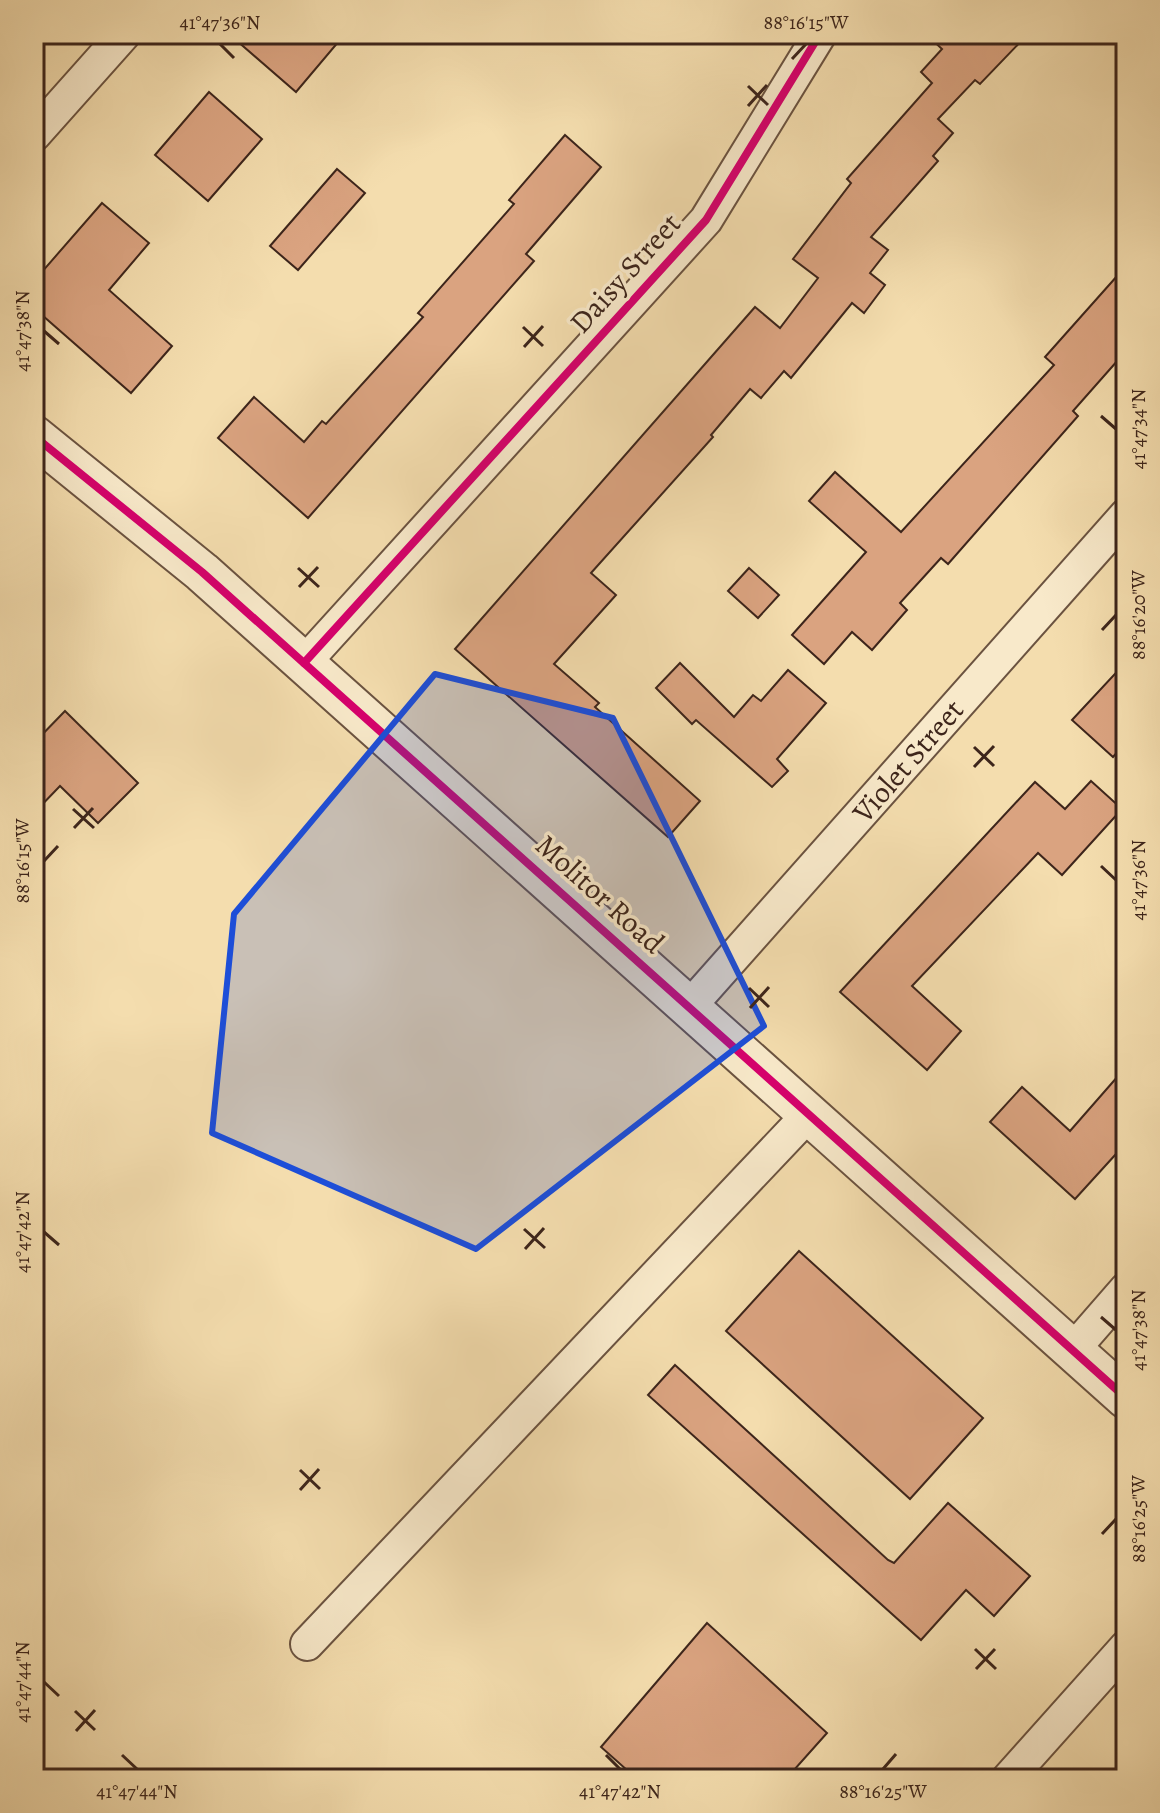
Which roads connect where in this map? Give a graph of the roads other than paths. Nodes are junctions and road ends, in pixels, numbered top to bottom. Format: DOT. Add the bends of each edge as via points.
graph roads {
  1 [pos="124,34"];
  2 [pos="820,34"];
  3 [pos="34,135"];
  4 [pos="34,436"];
  5 [pos="1126,515"];
  6 [pos="304,663"];
  7 [pos="690,1006"];
  8 [pos="809,1114"];
  9 [pos="1126,1289"];
  10 [pos="1072,1351"];
  11 [pos="1126,1398"];
  12 [pos="307,1644"];
  13 [pos="1126,1647"];
  14 [pos="1008,1779"];
  1 -- 3 [label="street"];
  2 -- 6 [label="street, Daisy Street" via="706,220"];
  4 -- 6 [label="street, Molitor Road" via="202,572"];
  5 -- 7 [label="street, Violet Street"];
  6 -- 7 [label="street, Molitor Road"];
  7 -- 8 [label="street, Molitor Road"];
  8 -- 10 [label="street, Molitor Road"];
  8 -- 12 [label="street"];
  9 -- 10 [label="street"];
  10 -- 11 [label="street, Molitor Road"];
  13 -- 14 [label="street"];
}
